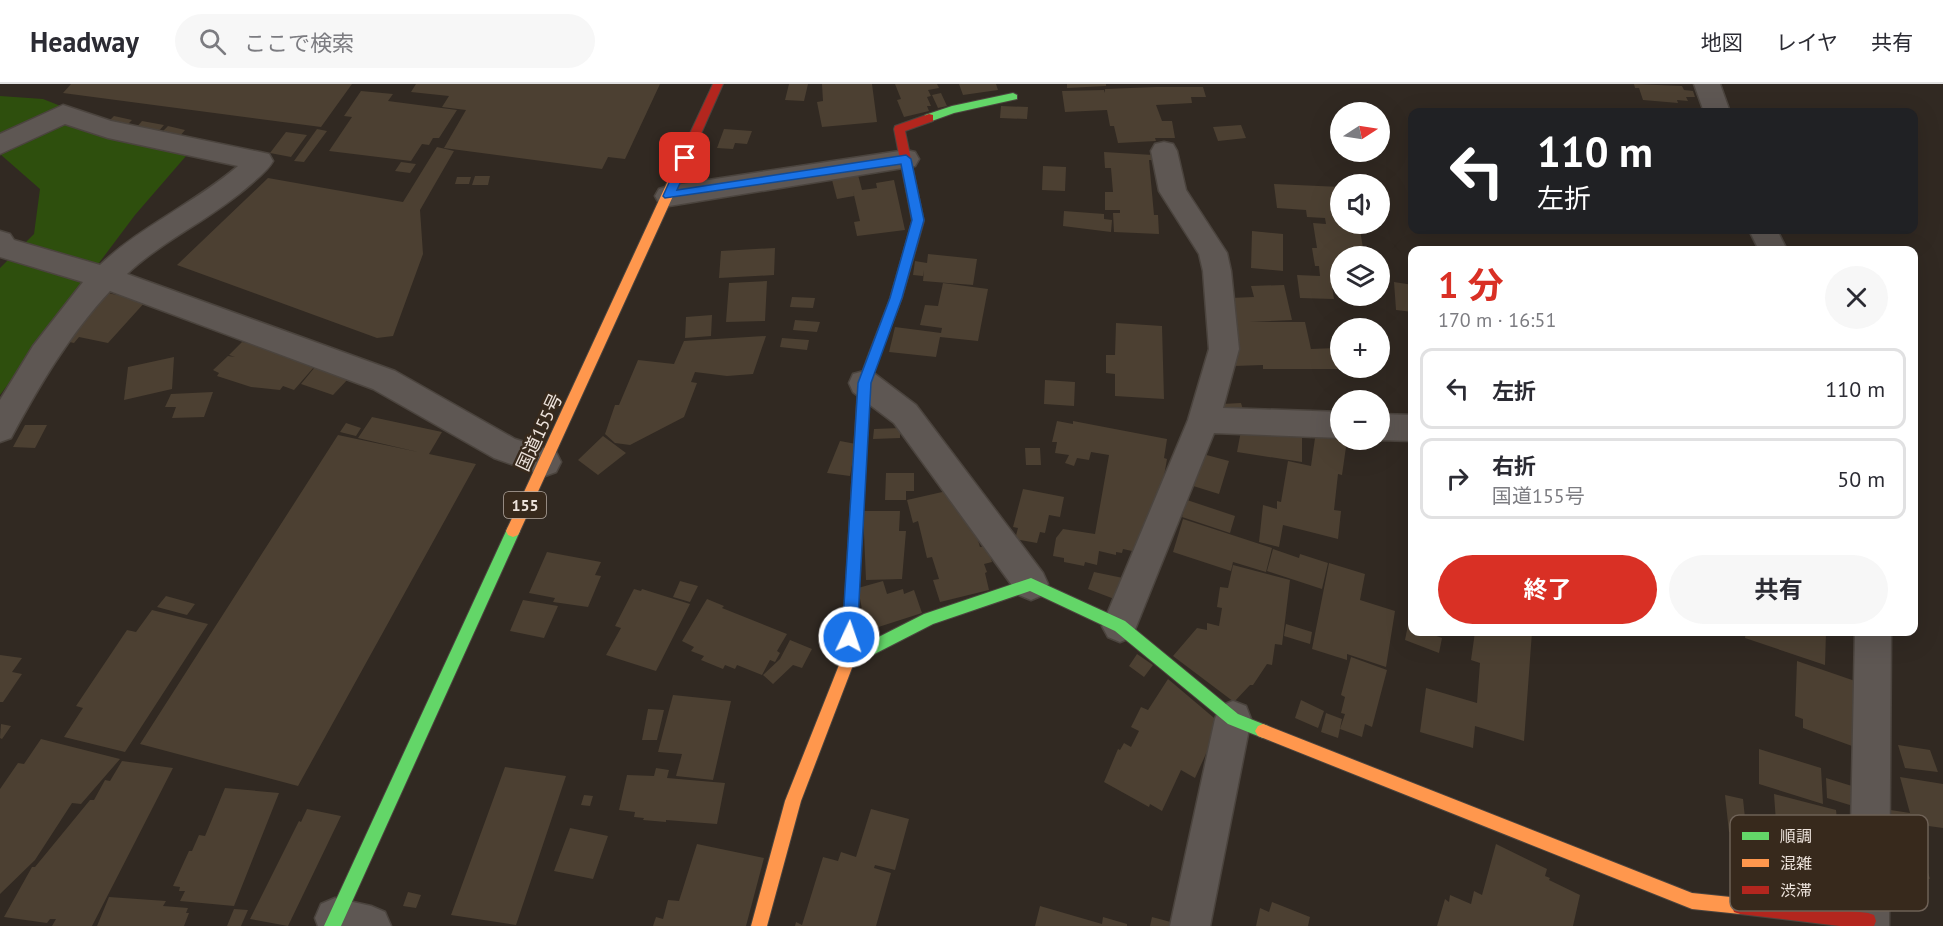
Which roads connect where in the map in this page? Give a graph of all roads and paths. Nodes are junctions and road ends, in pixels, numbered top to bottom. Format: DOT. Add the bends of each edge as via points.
graph roads {
  1 [pos="718,84"];
  2 [pos="1706,85"];
  3 [pos="1013,97"];
  4 [pos="1716,108"];
  5 [pos="0,145"];
  6 [pos="1164,152"];
  7 [pos="906,159"];
  8 [pos="669,196"];
  9 [pos="0,241"];
  10 [pos="105,278"];
  11 [pos="864,383"];
  12 [pos="1204,420"];
  13 [pos="1330,425"];
  14 [pos="1390,427"];
  15 [pos="1408,428"];
  16 [pos="0,429"];
  17 [pos="545,462"];
  18 [pos="1031,584"];
  19 [pos="1120,626"];
  20 [pos="1873,636"];
  21 [pos="848,660"];
  22 [pos="1233,719"];
  23 [pos="1870,815"];
  24 [pos="1730,906"];
  25 [pos="1769,911"];
  26 [pos="346,923"];
  27 [pos="1868,924"];
  28 [pos="759,926"];
  29 [pos="1190,926"];
  1 -- 8 [label="main road, 国道155号 / 155"];
  2 -- 4 [label="street"];
  3 -- 7 [label="main road" via="952,110 899,129"];
  5 -- 10 [label="street" via="63,114 108,129 260,161 222,193 140,246"];
  6 -- 12 [label="street" via="1173,191 1213,253 1217,271 1224,349"];
  7 -- 8 [label="street"];
  7 -- 11 [label="main road" via="918,220 896,298"];
  8 -- 17 [label="main road, 国道155号 / 155"];
  9 -- 10 [label="street" via="4,248"];
  10 -- 16 [label="street" via="64,325 34,368"];
  10 -- 17 [label="street" via="384,380 505,449"];
  11 -- 18 [label="street" via="905,414"];
  11 -- 21 [label="main road"];
  12 -- 13 [label="street"];
  12 -- 19 [label="street"];
  14 -- 15 [label="street"];
  17 -- 26 [label="main road, 国道155号 / 155"];
  18 -- 19 [label="main road"];
  18 -- 21 [label="main road" via="929,620"];
  19 -- 22 [label="main road"];
  20 -- 23 [label="street"];
  21 -- 28 [label="main road" via="793,801"];
  22 -- 24 [label="main road" via="1692,901"];
  22 -- 29 [label="street"];
  25 -- 27 [label="main road"];
}
